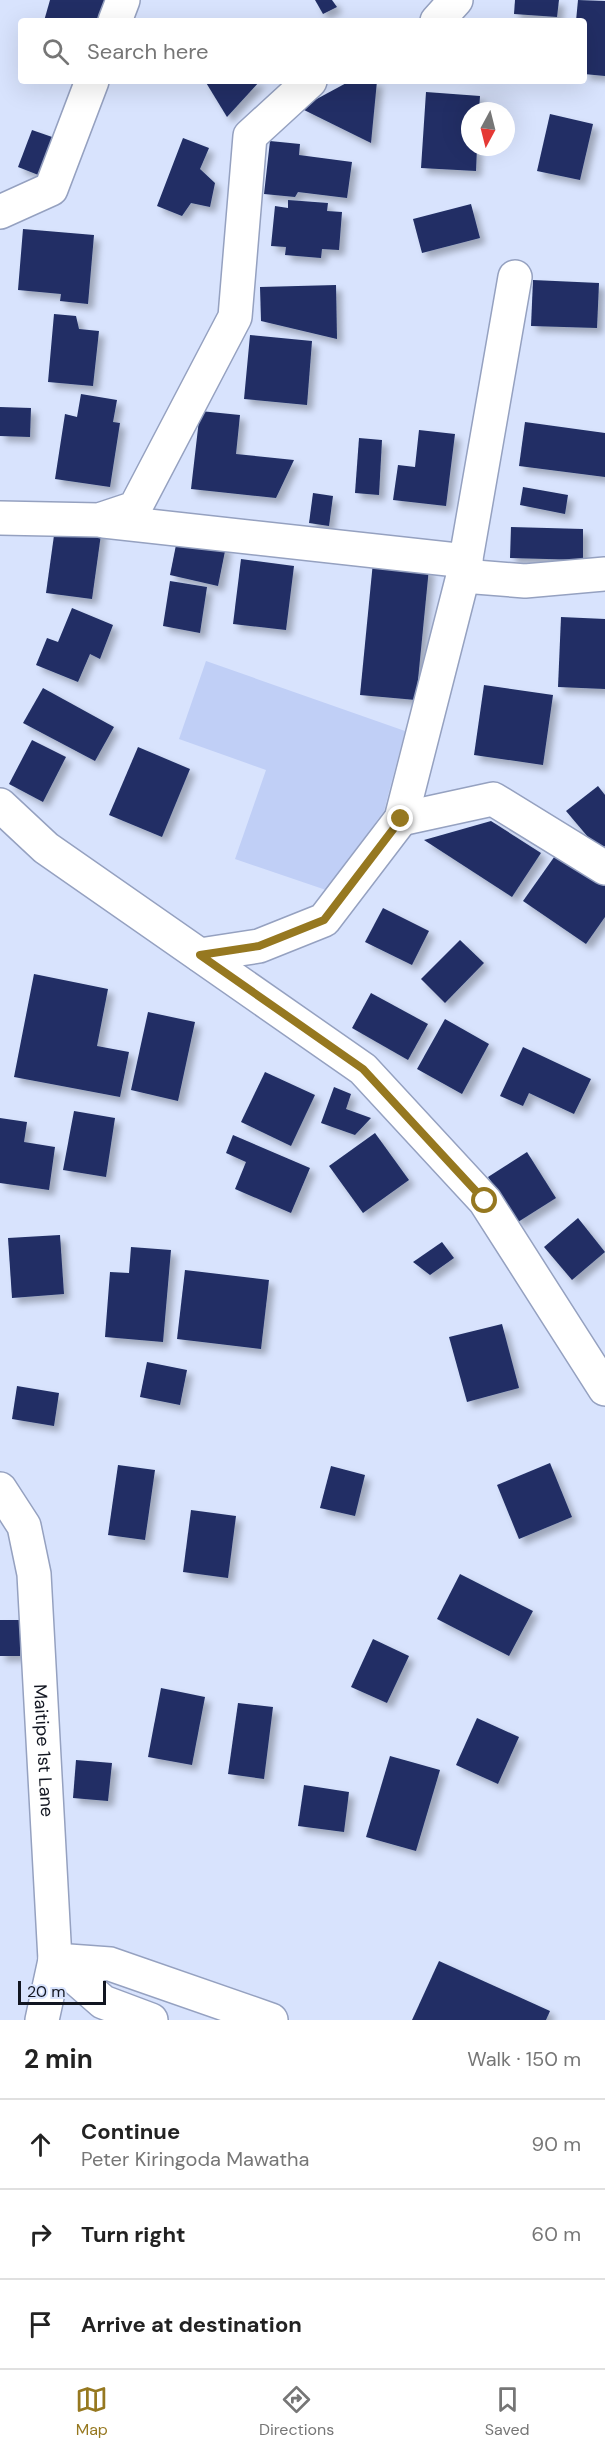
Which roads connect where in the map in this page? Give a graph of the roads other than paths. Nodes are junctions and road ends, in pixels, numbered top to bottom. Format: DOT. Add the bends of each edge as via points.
graph roads {
  1 [pos="123,0"];
  2 [pos="456,0"];
  3 [pos="116,18"];
  4 [pos="440,18"];
  5 [pos="91,84"];
  6 [pos="307,84"];
  7 [pos="0,212"];
  8 [pos="515,277"];
  9 [pos="0,518"];
  10 [pos="99,520"];
  11 [pos="465,568"];
  12 [pos="605,574"];
  13 [pos="0,805"];
  14 [pos="401,819"];
  15 [pos="605,868"];
  16 [pos="200,955"];
  17 [pos="605,1389"];
  18 [pos="0,1489"];
  19 [pos="55,1960"];
  20 [pos="42,2020"];
  21 [pos="151,2020"];
  22 [pos="271,2020"];
  1 -- 3 [label="street"];
  2 -- 4 [label="street"];
  5 -- 7 [label="street" via="51,189"];
  6 -- 10 [label="street" via="250,136 235,316 135,508"];
  8 -- 11 [label="street"];
  9 -- 10 [label="street"];
  10 -- 11 [label="street"];
  11 -- 12 [label="street" via="525,581"];
  11 -- 14 [label="street"];
  13 -- 16 [label="street" via="46,848"];
  14 -- 15 [label="street" via="493,799"];
  14 -- 16 [label="street" via="324,920 259,946"];
  16 -- 17 [label="street" via="363,1069 485,1201"];
  18 -- 19 [label="street, Maitipe 1st Lane" via="24,1526 34,1574"];
  19 -- 20 [label="street, Maitipe 1st Lane"];
  19 -- 21 [label="street" via="103,2002"];
  19 -- 22 [label="street" via="110,1964"];
}
